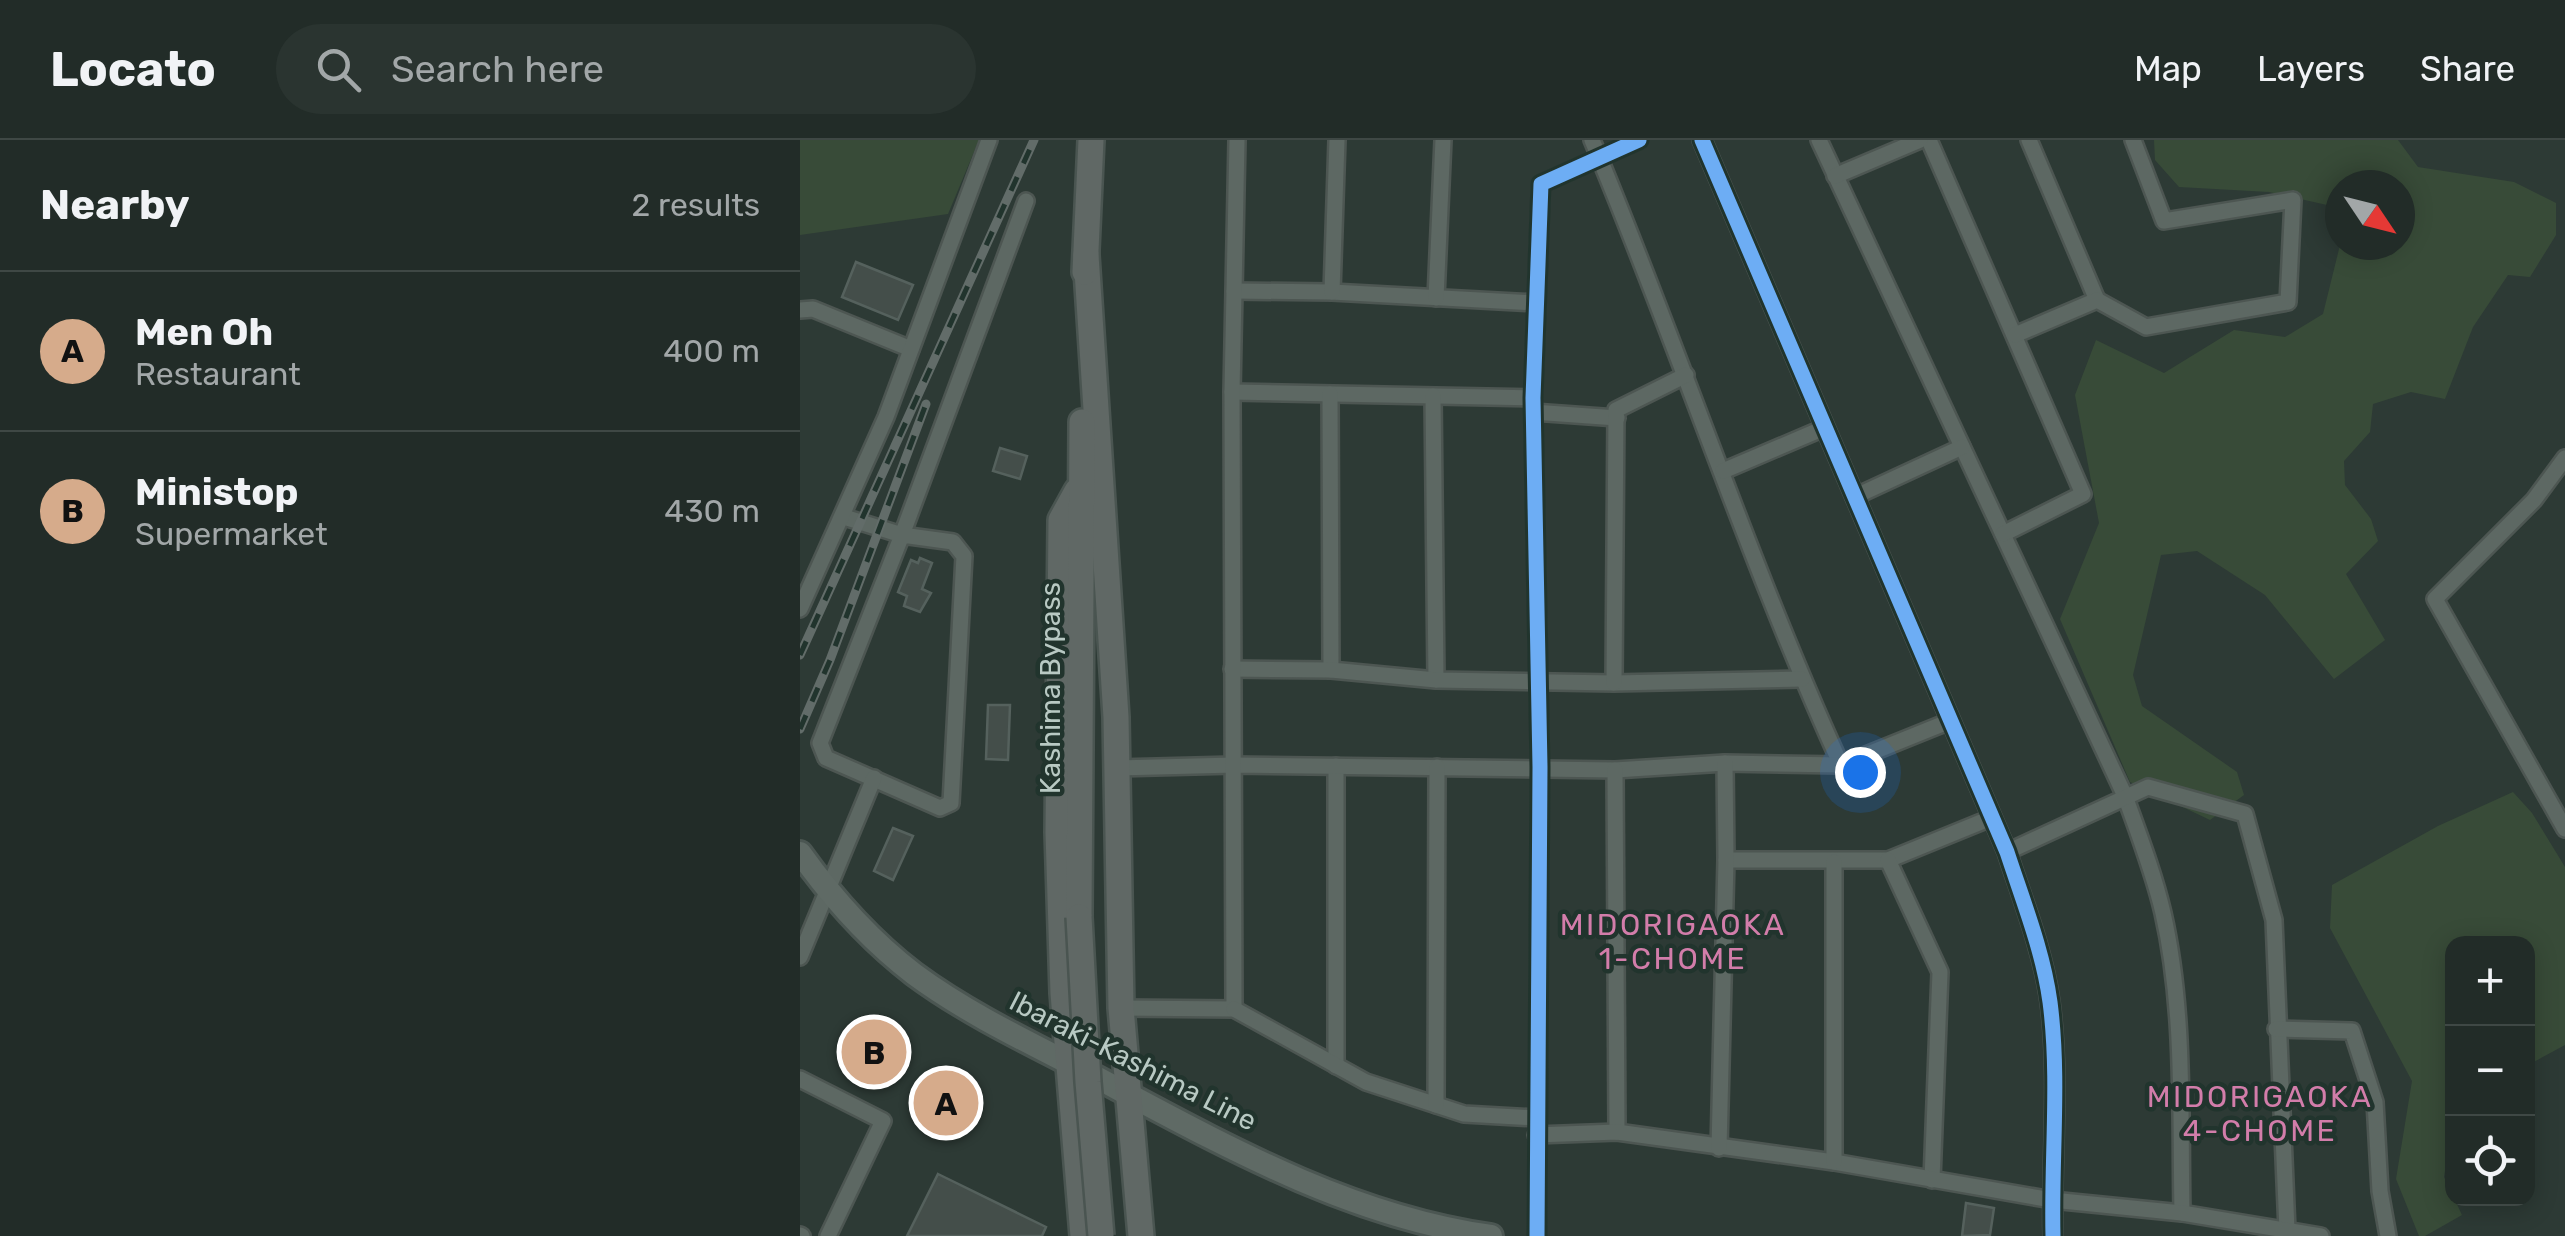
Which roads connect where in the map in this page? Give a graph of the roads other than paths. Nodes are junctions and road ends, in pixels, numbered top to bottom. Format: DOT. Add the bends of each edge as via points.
graph roads {
  1 [pos="989,140"];
  2 [pos="1091,140"];
  3 [pos="1237,140"];
  4 [pos="1337,140"];
  5 [pos="1443,140"];
  6 [pos="1639,140"];
  7 [pos="1702,140"];
  8 [pos="1819,140"];
  9 [pos="1920,140"];
  10 [pos="1929,140"];
  11 [pos="2029,140"];
  12 [pos="2133,140"];
  13 [pos="1595,148"];
  14 [pos="1835,176"];
  15 [pos="1026,201"];
  16 [pos="1086,255"];
  17 [pos="1234,291"];
  18 [pos="1332,292"];
  19 [pos="1436,298"];
  20 [pos="2097,300"];
  21 [pos="1536,303"];
  22 [pos="800,310"];
  23 [pos="2016,335"];
  24 [pos="912,350"];
  25 [pos="1686,375"];
  26 [pos="1232,392"];
  27 [pos="1330,394"];
  28 [pos="1433,396"];
  29 [pos="1533,405"];
  30 [pos="1616,418"];
  31 [pos="1824,428"];
  32 [pos="1962,447"];
  33 [pos="2565,458"];
  34 [pos="1723,472"];
  35 [pos="1080,484"];
  36 [pos="1854,497"];
  37 [pos="844,517"];
  38 [pos="2002,534"];
  39 [pos="902,535"];
  40 [pos="800,609"];
  41 [pos="1232,668"];
  42 [pos="1331,670"];
  43 [pos="1538,679"];
  44 [pos="1802,679"];
  45 [pos="1436,680"];
  46 [pos="1614,683"];
  47 [pos="1950,721"];
  48 [pos="1724,763"];
  49 [pos="1234,765"];
  50 [pos="1336,766"];
  51 [pos="1840,766"];
  52 [pos="1540,767"];
  53 [pos="1117,768"];
  54 [pos="1437,768"];
  55 [pos="1615,770"];
  56 [pos="874,778"];
  57 [pos="2125,796"];
  58 [pos="1990,818"];
  59 [pos="2565,829"];
  60 [pos="2007,852"];
  61 [pos="800,853"];
  62 [pos="1726,860"];
  63 [pos="1888,860"];
  64 [pos="1834,862"];
  65 [pos="827,891"];
  66 [pos="800,957"];
  67 [pos="1121,1008"];
  68 [pos="1234,1010"];
  69 [pos="2276,1029"];
  70 [pos="1068,1063"];
  71 [pos="1336,1066"];
  72 [pos="800,1079"];
  73 [pos="1128,1094"];
  74 [pos="1436,1104"];
  75 [pos="1536,1126"];
  76 [pos="1617,1132"];
  77 [pos="1720,1148"];
  78 [pos="1834,1162"];
  79 [pos="1932,1180"];
  80 [pos="2052,1200"];
  81 [pos="2182,1213"];
  82 [pos="2288,1230"];
  83 [pos="828,1236"];
  84 [pos="1083,1236"];
  85 [pos="1101,1236"];
  86 [pos="1141,1236"];
  87 [pos="1491,1236"];
  88 [pos="1537,1236"];
  89 [pos="2053,1236"];
  90 [pos="2321,1236"];
  91 [pos="2388,1236"];
  1 -- 24 [label="street"];
  2 -- 16 [label="highway, Kashima Bypass"];
  3 -- 17 [label="street"];
  4 -- 18 [label="street"];
  5 -- 19 [label="street"];
  6 -- 13 [label="street"];
  7 -- 31 [label="street"];
  8 -- 14 [label="street"];
  9 -- 14 [label="street"];
  10 -- 23 [label="street"];
  11 -- 20 [label="street"];
  12 -- 20 [label="street" via="2164,222 2293,200 2288,302 2146,327"];
  13 -- 21 [label="street" via="1540,184"];
  13 -- 25 [label="street"];
  14 -- 32 [label="street"];
  15 -- 39 [label="street"];
  16 -- 35 [label="highway, Kashima Bypass"];
  16 -- 53 [label="highway"];
  17 -- 18 [label="street"];
  17 -- 26 [label="street"];
  18 -- 19 [label="street"];
  19 -- 21 [label="street"];
  20 -- 23 [label="street"];
  21 -- 29 [label="street"];
  22 -- 24 [label="street" via="813,309"];
  23 -- 38 [label="street" via="2084,494"];
  24 -- 37 [label="street"];
  25 -- 30 [label="street" via="1616,410"];
  25 -- 34 [label="street"];
  26 -- 27 [label="street"];
  26 -- 41 [label="street"];
  27 -- 28 [label="street"];
  27 -- 42 [label="street"];
  28 -- 29 [label="street"];
  28 -- 45 [label="street"];
  29 -- 30 [label="street"];
  29 -- 43 [label="street"];
  30 -- 46 [label="street"];
  31 -- 34 [label="street"];
  31 -- 36 [label="street"];
  32 -- 36 [label="street"];
  32 -- 38 [label="street"];
  33 -- 59 [label="street" via="2534,500 2435,598"];
  34 -- 44 [label="street"];
  35 -- 70 [label="highway" via="1061,520 1058,832"];
  35 -- 85 [label="highway, Kashima Bypass, bridge" via="1079,917"];
  36 -- 47 [label="street"];
  37 -- 39 [label="street"];
  37 -- 40 [label="street"];
  38 -- 57 [label="street"];
  39 -- 56 [label="street" via="820,744 826,758"];
  39 -- 56 [label="street" via="953,542 964,556 951,803 940,808"];
  41 -- 42 [label="street"];
  41 -- 49 [label="street"];
  42 -- 45 [label="street"];
  43 -- 45 [label="street"];
  43 -- 46 [label="street"];
  43 -- 52 [label="street"];
  44 -- 46 [label="street"];
  44 -- 51 [label="street"];
  47 -- 51 [label="street"];
  47 -- 58 [label="street"];
  48 -- 51 [label="street"];
  48 -- 55 [label="street"];
  48 -- 62 [label="street"];
  49 -- 50 [label="street"];
  49 -- 53 [label="street"];
  49 -- 68 [label="street"];
  50 -- 54 [label="street"];
  50 -- 71 [label="street"];
  52 -- 54 [label="street"];
  52 -- 55 [label="street"];
  52 -- 75 [label="street"];
  53 -- 67 [label="highway"];
  54 -- 74 [label="street"];
  55 -- 76 [label="street"];
  56 -- 65 [label="street"];
  57 -- 60 [label="street"];
  57 -- 69 [label="street" via="2148,787 2245,814 2274,920"];
  57 -- 81 [label="street" via="2163,914 2176,994"];
  58 -- 60 [label="street"];
  58 -- 63 [label="street"];
  60 -- 80 [label="street" via="2050,1002"];
  61 -- 65 [label="main road, Ibaraki-Kashima Line"];
  62 -- 64 [label="street"];
  62 -- 77 [label="street"];
  63 -- 64 [label="street"];
  63 -- 79 [label="street" via="1940,972"];
  64 -- 78 [label="street"];
  65 -- 66 [label="street"];
  65 -- 70 [label="main road, Ibaraki-Kashima Line" via="916,975"];
  67 -- 68 [label="street"];
  67 -- 73 [label="highway"];
  68 -- 71 [label="street"];
  69 -- 82 [label="street"];
  69 -- 91 [label="street" via="2352,1030 2376,1102"];
  70 -- 73 [label="main road, Ibaraki-Kashima Line"];
  70 -- 84 [label="highway"];
  71 -- 74 [label="street"];
  72 -- 83 [label="street" via="883,1121"];
  73 -- 86 [label="highway"];
  73 -- 87 [label="main road, Ibaraki-Kashima Line" via="1316,1188 1390,1214"];
  74 -- 75 [label="street"];
  75 -- 76 [label="street"];
  75 -- 88 [label="street"];
  76 -- 77 [label="street"];
  77 -- 78 [label="street"];
  78 -- 79 [label="street"];
  79 -- 80 [label="street"];
  80 -- 81 [label="street"];
  80 -- 89 [label="street"];
  81 -- 82 [label="street"];
  82 -- 90 [label="street"];
}
